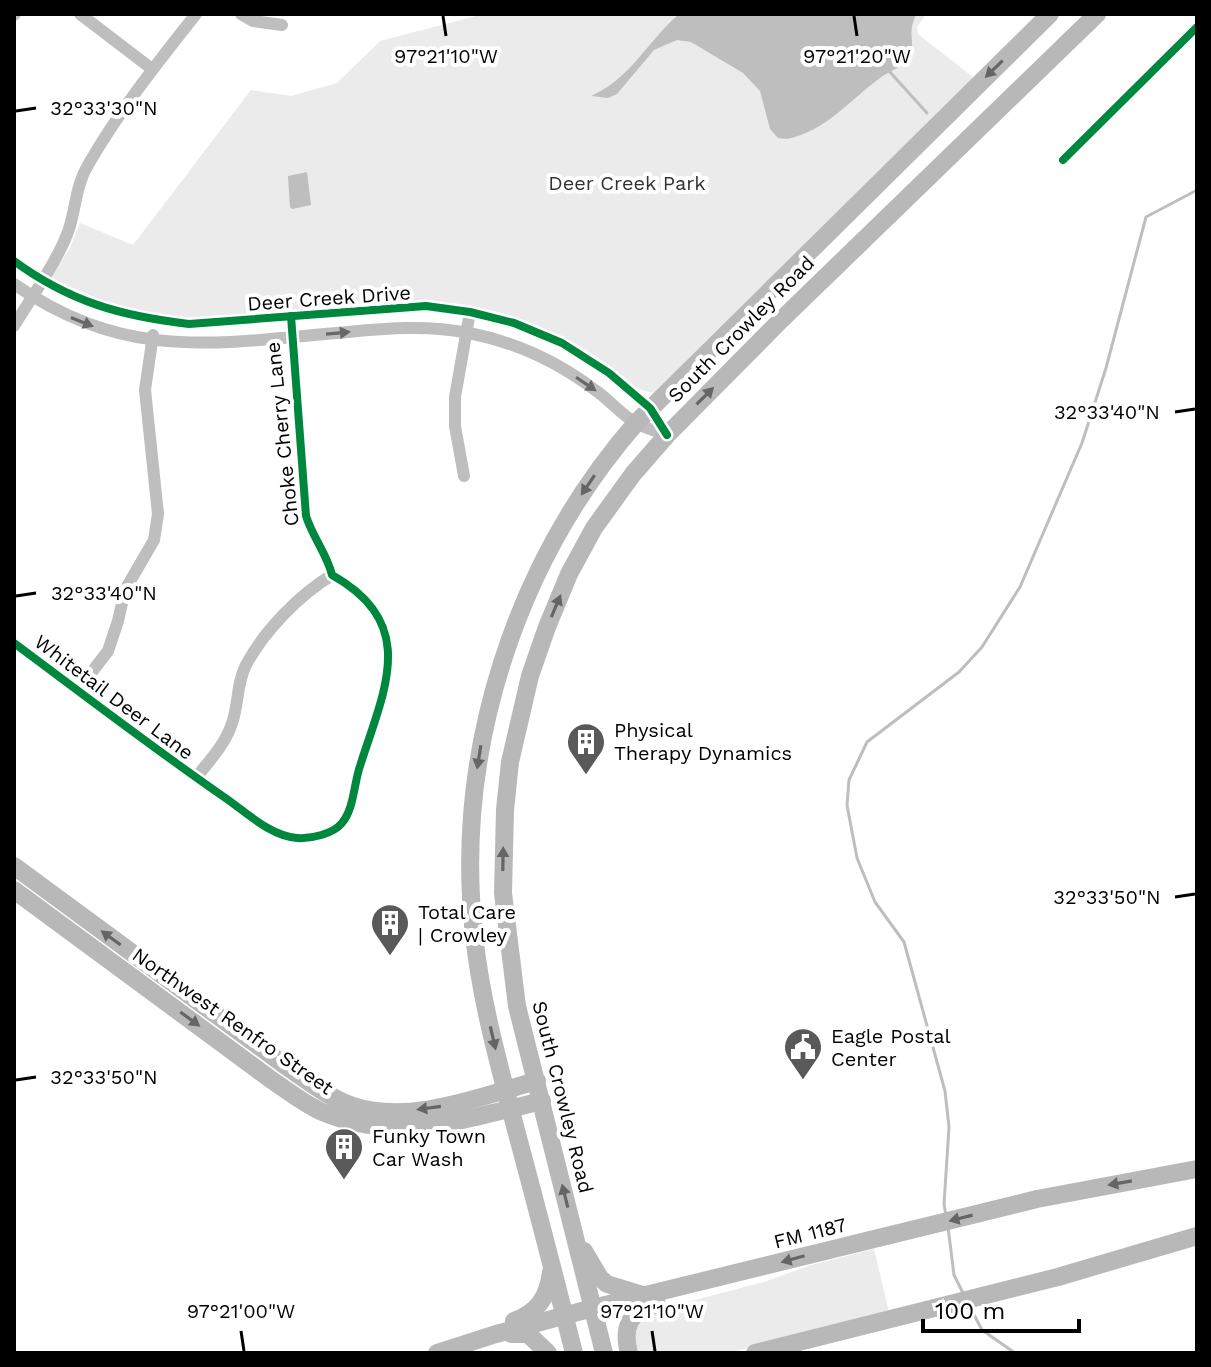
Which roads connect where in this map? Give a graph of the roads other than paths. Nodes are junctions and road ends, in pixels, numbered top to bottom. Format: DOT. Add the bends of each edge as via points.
graph roads {
  1 [pos="80,14"];
  2 [pos="196,14"];
  3 [pos="241,14"];
  4 [pos="1050,14"];
  5 [pos="1097,14"];
  6 [pos="282,25"];
  7 [pos="1197,27"];
  8 [pos="152,69"];
  9 [pos="1063,160"];
  10 [pos="14,261"];
  11 [pos="41,281"];
  12 [pos="14,284"];
  13 [pos="32,297"];
  14 [pos="470,312"];
  15 [pos="291,316"];
  16 [pos="155,320"];
  17 [pos="14,326"];
  18 [pos="467,332"];
  19 [pos="292,337"];
  20 [pos="152,340"];
  21 [pos="650,408"];
  22 [pos="636,423"];
  23 [pos="667,435"];
  24 [pos="464,476"];
  25 [pos="332,575"];
  26 [pos="14,643"];
  27 [pos="78,690"];
  28 [pos="196,778"];
  29 [pos="472,808"];
  30 [pos="505,810"];
  31 [pos="14,866"];
  32 [pos="14,890"];
  33 [pos="537,1081"];
  34 [pos="505,1089"];
  35 [pos="542,1101"];
  36 [pos="511,1109"];
  37 [pos="353,1115"];
  38 [pos="1197,1169"];
  39 [pos="1197,1236"];
  40 [pos="577,1246"];
  41 [pos="552,1265"];
  42 [pos="752,1271"];
  43 [pos="646,1296"];
  44 [pos="593,1308"];
  45 [pos="565,1316"];
  46 [pos="854,1328"];
  47 [pos="496,1334"];
  48 [pos="426,1353"];
  49 [pos="437,1353"];
  50 [pos="548,1353"];
  51 [pos="574,1353"];
  52 [pos="604,1353"];
  53 [pos="629,1353"];
  54 [pos="755,1353"];
  55 [pos="789,1353"];
  1 -- 8 [label="street"];
  2 -- 8 [label="street"];
  3 -- 6 [label="street"];
  4 -- 21 [label="main road, South Crowley Road, one-way"];
  23 -- 5 [label="main road, South Crowley Road, one-way"];
  7 -- 9 [label="street"];
  8 -- 11 [label="street" via="87,166 65,238"];
  10 -- 11 [label="street, Deer Creek Drive"];
  11 -- 13 [label="street"];
  11 -- 16 [label="street, Deer Creek Drive" via="105,309"];
  12 -- 13 [label="street, Deer Creek Drive"];
  13 -- 17 [label="street"];
  13 -- 20 [label="street, Deer Creek Drive, one-way" via="102,330"];
  14 -- 15 [label="street, Deer Creek Drive" via="426,306"];
  14 -- 18 [label="street"];
  14 -- 21 [label="street, Deer Creek Drive" via="562,343"];
  15 -- 16 [label="street, Deer Creek Drive" via="189,324"];
  15 -- 19 [label="street, Choke Cherry Lane"];
  16 -- 20 [label="street"];
  19 -- 18 [label="street, Deer Creek Drive, one-way" via="426,328"];
  18 -- 22 [label="street, Deer Creek Drive, one-way" via="508,342 552,362"];
  18 -- 24 [label="street" via="455,397"];
  19 -- 20 [label="street, Deer Creek Drive" via="202,344"];
  19 -- 25 [label="street, Choke Cherry Lane" via="306,516"];
  20 -- 27 [label="street" via="145,390 158,514 154,540 125,590 108,651"];
  21 -- 22 [label="main road, South Crowley Road"];
  21 -- 23 [label="street, Deer Creek Drive"];
  22 -- 23 [label="street, Deer Creek Drive"];
  22 -- 29 [label="main road, South Crowley Road, one-way" via="572,509 519,614 483,737"];
  30 -- 23 [label="main road, South Crowley Road, one-way" via="530,676 568,576 594,528"];
  25 -- 28 [label="street" via="264,638 241,677 232,725"];
  25 -- 28 [label="street, Choke Cherry Lane" via="357,589 370,604 385,633 388,653 386,685 341,825 319,835 286,836"];
  26 -- 27 [label="street, Whitetail Deer Lane"];
  27 -- 28 [label="street, Whitetail Deer Lane"];
  29 -- 30 [label="main road"];
  29 -- 34 [label="main road, South Crowley Road, one-way" via="474,934"];
  33 -- 30 [label="main road, South Crowley Road, one-way" via="517,1006 503,893"];
  37 -- 31 [label="main road, Northwest Renfro Street, one-way"];
  32 -- 37 [label="main road, Northwest Renfro Street, one-way" via="273,1081 316,1109"];
  33 -- 34 [label="main road, Northwest Renfro Street"];
  33 -- 35 [label="main road, South Crowley Road"];
  34 -- 36 [label="main road, South Crowley Road"];
  34 -- 37 [label="main road, Northwest Renfro Street, one-way" via="441,1107"];
  35 -- 36 [label="main road, Northwest Renfro Street"];
  40 -- 35 [label="main road, South Crowley Road, one-way"];
  36 -- 37 [label="main road, Northwest Renfro Street" via="416,1128 383,1128"];
  36 -- 41 [label="main road, South Crowley Road"];
  38 -- 42 [label="main road, FM 1187 / FM 1187, one-way" via="1037,1199"];
  39 -- 46 [label="main road"];
  40 -- 43 [label="main road" via="607,1284"];
  40 -- 44 [label="main road, South Crowley Road"];
  41 -- 45 [label="main road, South Crowley Road"];
  41 -- 48 [label="main road" via="549,1286 528,1316"];
  42 -- 43 [label="main road, FM 1187 / FM 1187"];
  42 -- 53 [label="main road" via="737,1285 636,1311 627,1326"];
  43 -- 44 [label="main road, FM 1187 / FM 1187"];
  44 -- 45 [label="main road, FM 1187 / FM 1187"];
  44 -- 52 [label="main road, South Crowley Road"];
  45 -- 47 [label="main road, FM 1187 / FM 1187"];
  45 -- 51 [label="main road, South Crowley Road"];
  46 -- 54 [label="main road"];
  46 -- 55 [label="main road" via="844,1340"];
  47 -- 49 [label="main road, FM 1187 / FM 1187"];
  47 -- 50 [label="main road" via="528,1334"];
}
